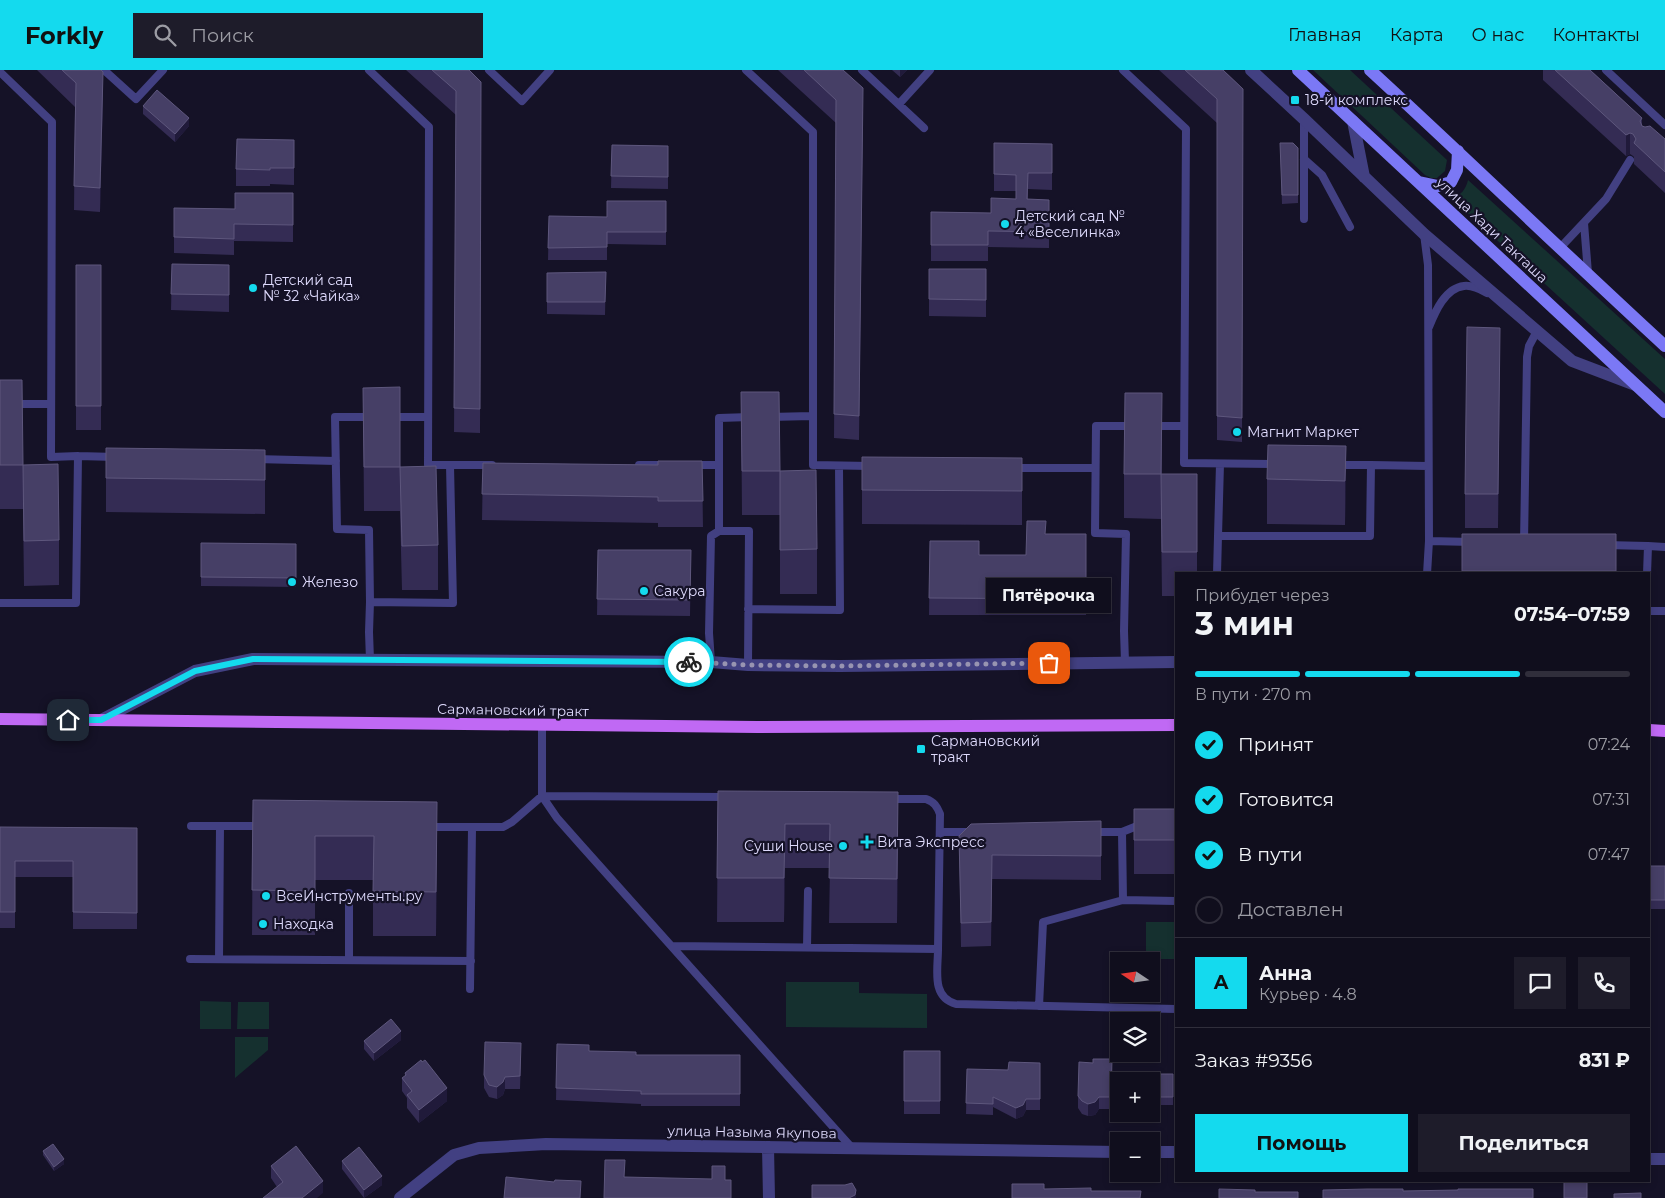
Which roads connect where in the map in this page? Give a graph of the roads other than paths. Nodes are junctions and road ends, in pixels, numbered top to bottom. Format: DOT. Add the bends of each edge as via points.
graph roads {
  1 [pos="104,70"];
  2 [pos="163,70"];
  3 [pos="369,70"];
  4 [pos="489,70"];
  5 [pos="550,70"];
  6 [pos="746,70"];
  7 [pos="862,70"];
  8 [pos="930,70"];
  9 [pos="1123,70"];
  10 [pos="1251,70"];
  11 [pos="1298,70"];
  12 [pos="1370,70"];
  13 [pos="1606,70"];
  14 [pos="0,72"];
  15 [pos="899,104"];
  16 [pos="1304,119"];
  17 [pos="1353,121"];
  18 [pos="1662,126"];
  19 [pos="924,128"];
  20 [pos="1458,151"];
  21 [pos="1304,159"];
  22 [pos="1630,160"];
  23 [pos="1364,177"];
  24 [pos="1417,181"];
  25 [pos="1304,219"];
  26 [pos="1584,223"];
  27 [pos="1350,227"];
  28 [pos="1424,234"];
  29 [pos="1559,249"];
  30 [pos="1588,275"];
  31 [pos="1499,298"];
  32 [pos="1537,331"];
  33 [pos="1427,334"];
  34 [pos="1665,346"];
  35 [pos="1635,385"];
  36 [pos="0,404"];
  37 [pos="51,404"];
  38 [pos="1665,412"];
  39 [pos="812,416"];
  40 [pos="428,417"];
  41 [pos="1184,426"];
  42 [pos="78,456"];
  43 [pos="128,457"];
  44 [pos="246,459"];
  45 [pos="336,461"];
  46 [pos="1220,464"];
  47 [pos="1283,464"];
  48 [pos="450,465"];
  49 [pos="500,465"];
  50 [pos="629,465"];
  51 [pos="679,465"];
  52 [pos="689,465"];
  53 [pos="719,465"];
  54 [pos="1332,465"];
  55 [pos="1371,465"];
  56 [pos="839,466"];
  57 [pos="878,466"];
  58 [pos="1428,466"];
  59 [pos="1006,468"];
  60 [pos="1095,468"];
  61 [pos="719,531"];
  62 [pos="1218,536"];
  63 [pos="1428,541"];
  64 [pos="1478,542"];
  65 [pos="1515,543"];
  66 [pos="1600,545"];
  67 [pos="1648,546"];
  68 [pos="1665,547"];
  69 [pos="1217,572"];
  70 [pos="1427,572"];
  71 [pos="1647,572"];
  72 [pos="370,602"];
  73 [pos="0,603"];
  74 [pos="748,610"];
  75 [pos="1650,611"];
  76 [pos="1665,611"];
  77 [pos="370,660"];
  78 [pos="711,662"];
  79 [pos="1125,662"];
  80 [pos="1175,662"];
  81 [pos="748,665"];
  82 [pos="0,719"];
  83 [pos="101,720"];
  84 [pos="542,725"];
  85 [pos="1175,725"];
  86 [pos="1650,730"];
  87 [pos="1665,730"];
  88 [pos="542,796"];
  89 [pos="735,798"];
  90 [pos="876,798"];
  91 [pos="1153,823"];
  92 [pos="191,826"];
  93 [pos="220,826"];
  94 [pos="270,826"];
  95 [pos="415,827"];
  96 [pos="472,828"];
  97 [pos="940,832"];
  98 [pos="978,832"];
  99 [pos="1084,832"];
  100 [pos="1122,832"];
  101 [pos="808,891"];
  102 [pos="349,893"];
  103 [pos="1123,900"];
  104 [pos="1175,901"];
  105 [pos="672,946"];
  106 [pos="807,948"];
  107 [pos="938,948"];
  108 [pos="190,959"];
  109 [pos="219,959"];
  110 [pos="349,960"];
  111 [pos="471,961"];
  112 [pos="470,989"];
  113 [pos="1039,1006"];
  114 [pos="1175,1009"];
  115 [pos="768,1147"];
  116 [pos="852,1148"];
  117 [pos="1110,1152"];
  118 [pos="1160,1152"];
  119 [pos="1175,1152"];
  120 [pos="1650,1159"];
  121 [pos="1665,1159"];
  122 [pos="400,1198"];
  123 [pos="769,1198"];
  1 -- 2 [label="lane" via="136,99"];
  3 -- 40 [label="lane" via="429,127"];
  4 -- 5 [label="lane" via="522,101"];
  6 -- 39 [label="lane" via="813,132"];
  7 -- 15 [label="lane"];
  8 -- 15 [label="lane"];
  9 -- 41 [label="lane" via="1186,129"];
  10 -- 16 [label="street"];
  11 -- 17 [label="main road, улица Хади Такташа"];
  12 -- 20 [label="main road"];
  13 -- 18 [label="lane"];
  14 -- 37 [label="lane" via="52,122"];
  15 -- 19 [label="lane"];
  16 -- 21 [label="lane"];
  16 -- 23 [label="street"];
  17 -- 23 [label="street"];
  17 -- 24 [label="main road, улица Хади Такташа"];
  20 -- 24 [label="main road" via="1457,170 1451,182 1438,186"];
  20 -- 29 [label="main road"];
  21 -- 25 [label="lane"];
  21 -- 27 [label="lane" via="1322,175"];
  22 -- 26 [label="lane" via="1606,199"];
  23 -- 28 [label="street"];
  24 -- 35 [label="main road, улица Хади Такташа"];
  26 -- 29 [label="lane"];
  26 -- 30 [label="lane"];
  28 -- 31 [label="street"];
  28 -- 33 [label="lane" via="1428,265"];
  29 -- 30 [label="main road"];
  30 -- 34 [label="main road"];
  31 -- 32 [label="street"];
  31 -- 33 [label="lane" via="1474,286 1455,289 1437,308"];
  32 -- 35 [label="street" via="1572,361"];
  32 -- 65 [label="lane" via="1528,346 1527,357 1528,543"];
  33 -- 58 [label="lane"];
  35 -- 38 [label="main road, улица Хади Такташа"];
  36 -- 37 [label="lane"];
  37 -- 42 [label="lane" via="51,457"];
  39 -- 53 [label="lane" via="719,418"];
  39 -- 56 [label="lane" via="813,465"];
  40 -- 45 [label="lane" via="335,417"];
  40 -- 48 [label="lane" via="428,465"];
  41 -- 46 [label="lane" via="1184,463"];
  41 -- 60 [label="lane" via="1096,426"];
  42 -- 43 [label="lane"];
  42 -- 73 [label="lane" via="76,603"];
  44 -- 45 [label="lane"];
  45 -- 72 [label="lane" via="337,529 369,530"];
  46 -- 47 [label="lane"];
  46 -- 62 [label="lane"];
  48 -- 49 [label="lane"];
  48 -- 72 [label="lane" via="453,603"];
  50 -- 51 [label="lane"];
  52 -- 53 [label="lane"];
  53 -- 61 [label="lane"];
  54 -- 55 [label="lane"];
  55 -- 58 [label="lane"];
  55 -- 62 [label="lane" via="1370,536"];
  56 -- 57 [label="lane"];
  56 -- 74 [label="lane" via="840,610"];
  58 -- 63 [label="lane"];
  59 -- 60 [label="lane"];
  60 -- 79 [label="lane" via="1095,533 1126,534"];
  61 -- 74 [label="lane" via="749,531"];
  61 -- 78 [label="lane" via="710,536 708,633"];
  62 -- 69 [label="lane"];
  63 -- 64 [label="lane"];
  63 -- 70 [label="lane"];
  66 -- 67 [label="lane"];
  67 -- 68 [label="lane"];
  67 -- 71 [label="lane"];
  72 -- 77 [label="lane"];
  74 -- 81 [label="lane"];
  75 -- 76 [label="lane"];
  77 -- 78 [label="street"];
  77 -- 83 [label="street" via="253,659 195,671"];
  78 -- 81 [label="street"];
  79 -- 80 [label="street"];
  79 -- 81 [label="street"];
  82 -- 83 [label="main road, Сармановский тракт"];
  83 -- 84 [label="main road, Сармановский тракт"];
  84 -- 85 [label="main road, Сармановский тракт"];
  84 -- 88 [label="lane"];
  86 -- 87 [label="main road"];
  88 -- 89 [label="lane"];
  88 -- 96 [label="lane" via="506,826"];
  88 -- 105 [label="lane" via="566,828"];
  90 -- 97 [label="lane" via="931,801 940,814"];
  91 -- 100 [label="lane"];
  92 -- 93 [label="lane"];
  93 -- 94 [label="lane"];
  93 -- 109 [label="lane"];
  95 -- 96 [label="lane"];
  96 -- 111 [label="lane"];
  97 -- 98 [label="lane"];
  97 -- 107 [label="lane"];
  99 -- 100 [label="lane"];
  100 -- 103 [label="lane"];
  101 -- 106 [label="lane"];
  102 -- 110 [label="lane"];
  103 -- 104 [label="lane"];
  103 -- 113 [label="lane" via="1042,922"];
  105 -- 106 [label="lane"];
  105 -- 116 [label="lane"];
  106 -- 107 [label="lane"];
  107 -- 113 [label="lane" via="938,986 947,1002"];
  108 -- 109 [label="lane"];
  109 -- 110 [label="lane"];
  110 -- 111 [label="lane"];
  111 -- 112 [label="lane"];
  113 -- 114 [label="lane"];
  115 -- 116 [label="street, улица Назыма Якупова"];
  115 -- 122 [label="street, улица Назыма Якупова" via="546,1144 479,1148 454,1155"];
  115 -- 123 [label="street"];
  116 -- 117 [label="street, улица Назыма Якупова"];
  118 -- 119 [label="street"];
  120 -- 121 [label="street"];
}
